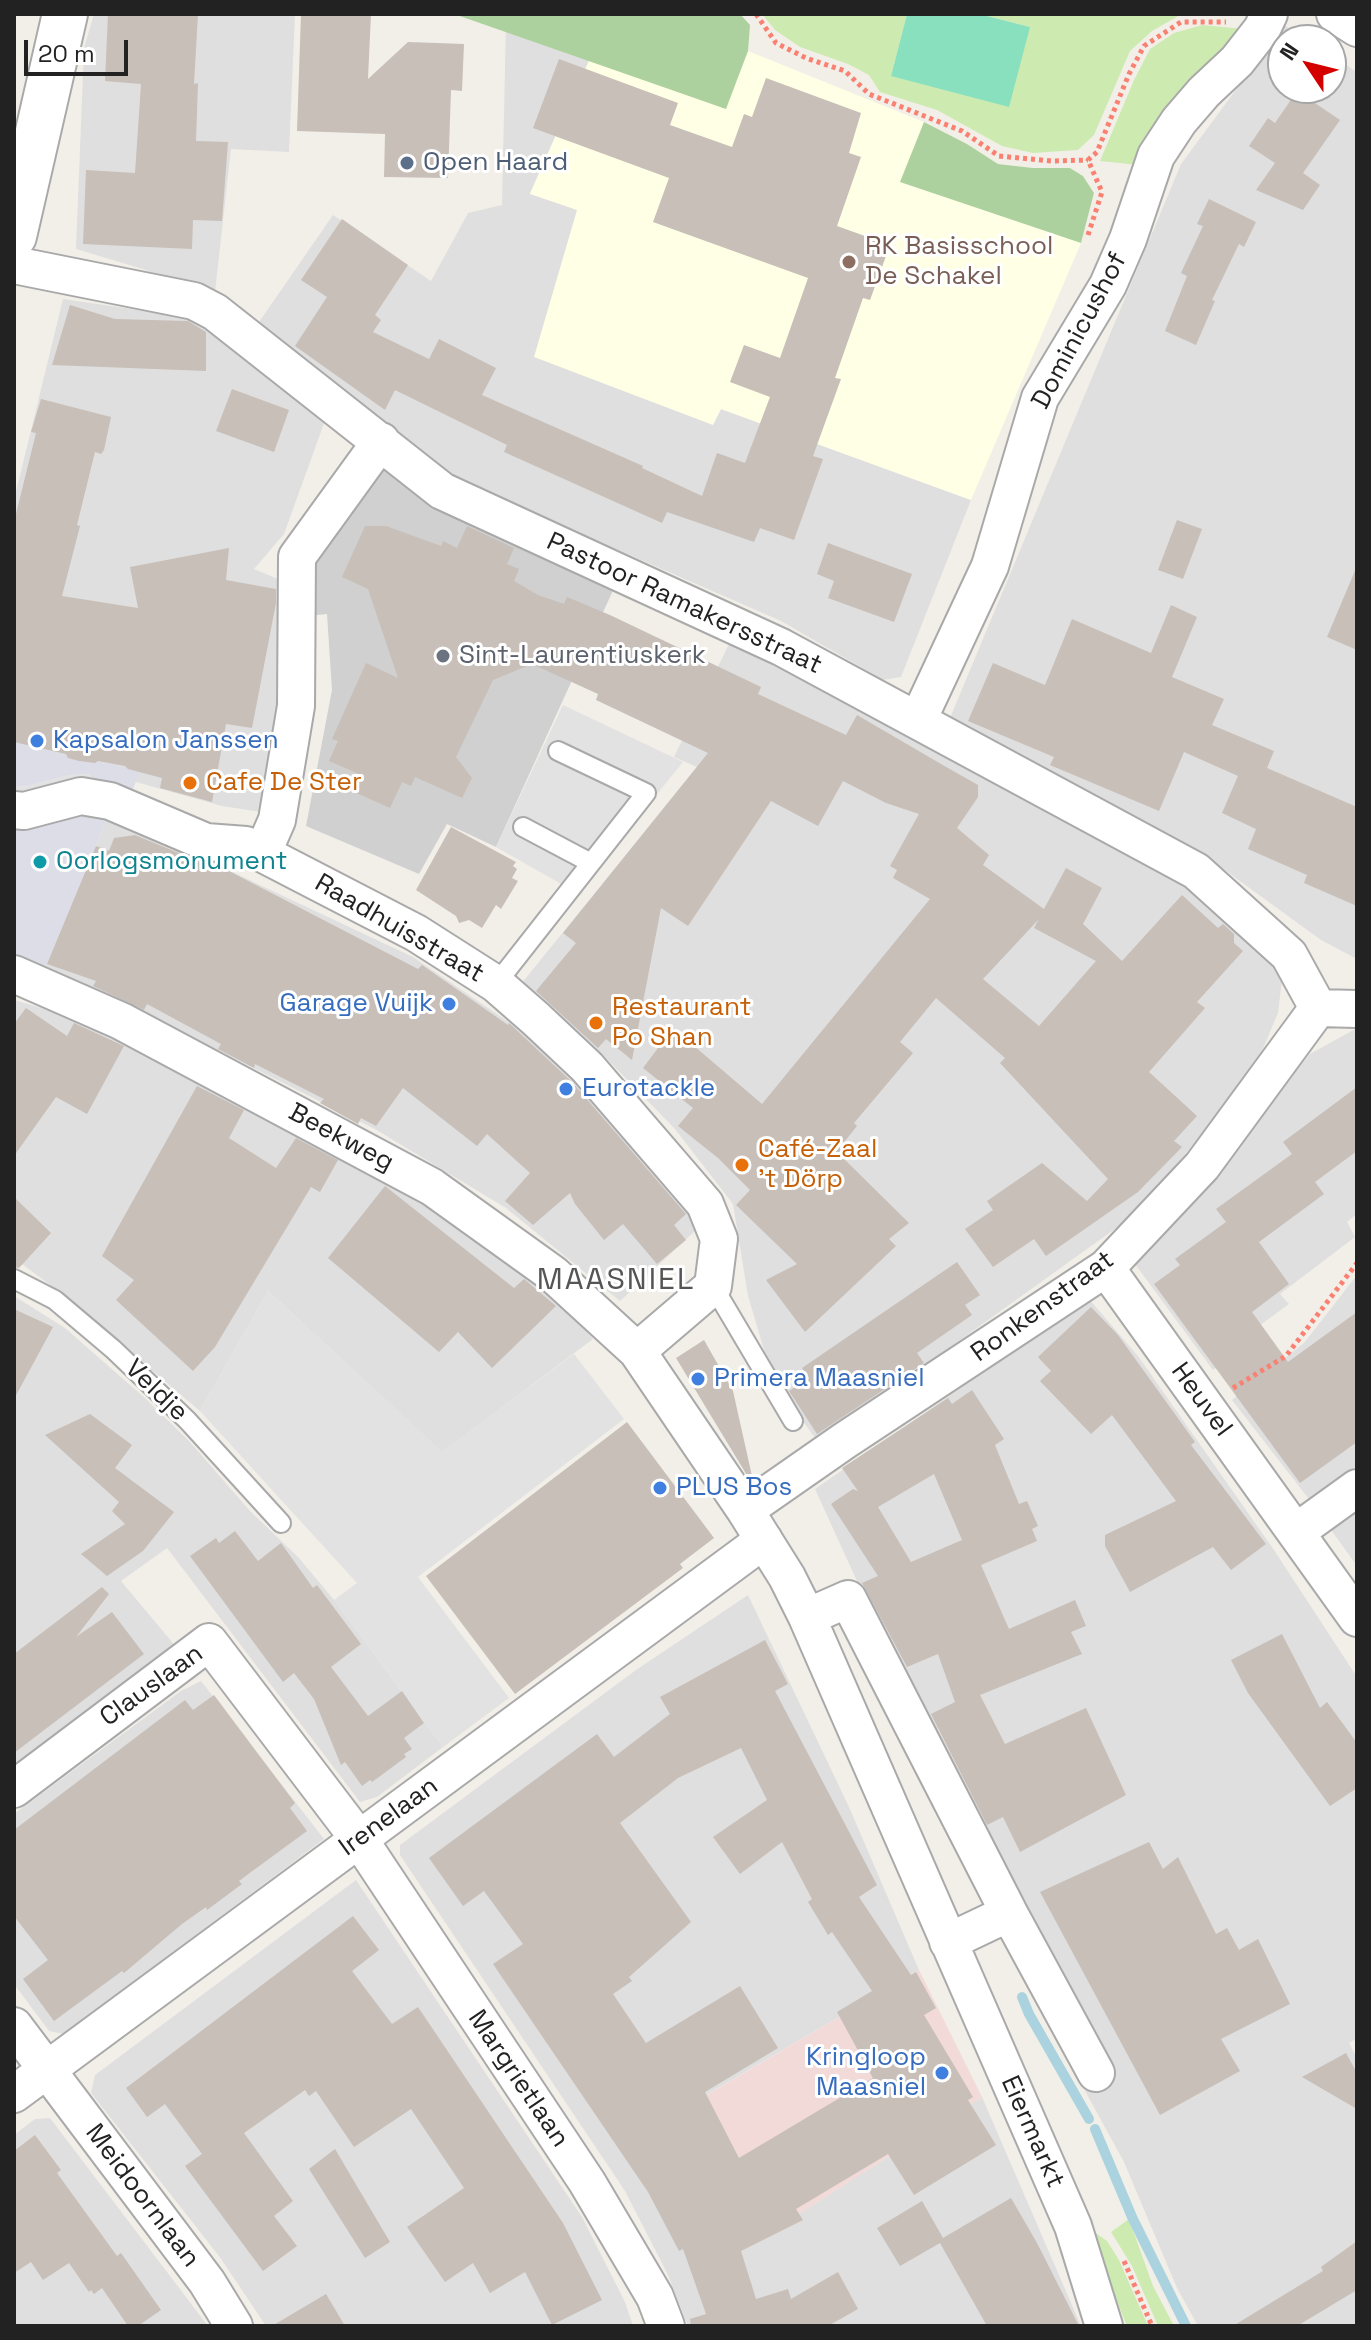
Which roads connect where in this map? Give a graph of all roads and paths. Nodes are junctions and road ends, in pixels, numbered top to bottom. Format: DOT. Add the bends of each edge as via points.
graph roads {
  1 [pos="65,14"];
  2 [pos="756,14"];
  3 [pos="1269,14"];
  4 [pos="1335,14"];
  5 [pos="1357,28"];
  6 [pos="1088,160"];
  7 [pos="14,236"];
  8 [pos="14,265"];
  9 [pos="381,441"];
  10 [pos="918,720"];
  11 [pos="558,751"];
  12 [pos="14,810"];
  13 [pos="523,827"];
  14 [pos="263,852"];
  15 [pos="591,863"];
  16 [pos="14,974"];
  17 [pos="496,984"];
  18 [pos="1318,1008"];
  19 [pos="1357,1009"];
  20 [pos="1357,1263"];
  21 [pos="1106,1268"];
  22 [pos="14,1279"];
  23 [pos="713,1286"];
  24 [pos="637,1351"];
  25 [pos="1204,1404"];
  26 [pos="793,1421"];
  27 [pos="1357,1488"];
  28 [pos="281,1523"];
  29 [pos="755,1525"];
  30 [pos="1296,1532"];
  31 [pos="807,1617"];
  32 [pos="1357,1618"];
  33 [pos="14,1789"];
  34 [pos="359,1839"];
  35 [pos="1009,1913"];
  36 [pos="948,1942"];
  37 [pos="14,2026"];
  38 [pos="47,2069"];
  39 [pos="1096,2073"];
  40 [pos="14,2094"];
  41 [pos="234,2326"];
  42 [pos="666,2326"];
  43 [pos="1104,2326"];
  1 -- 7 [label="street"];
  2 -- 6 [label="path" via="776,43 845,71 869,94 962,131 999,156"];
  3 -- 10 [label="street, Dominicushof" via="1237,61 1187,111 1156,156 1108,285 1040,398 990,566"];
  4 -- 5 [label="street"];
  8 -- 9 [label="street, Pastoor Ramakersstraat" via="194,301"];
  9 -- 10 [label="street, Pastoor Ramakersstraat" via="442,491 781,647"];
  9 -- 14 [label="street" via="297,557 296,706 277,820"];
  10 -- 18 [label="street, Pastoor Ramakersstraat" via="1196,871 1289,955"];
  11 -- 15 [label="lane" via="646,793"];
  12 -- 14 [label="street, Raadhuisstraat" via="81,796 110,801 206,842"];
  13 -- 15 [label="lane"];
  14 -- 17 [label="street, Raadhuisstraat" via="416,933"];
  15 -- 17 [label="lane"];
  16 -- 24 [label="street, Beekweg" via="121,1021 432,1187 553,1274"];
  17 -- 23 [label="street, Raadhuisstraat" via="587,1067 705,1204 719,1239"];
  18 -- 19 [label="street"];
  18 -- 21 [label="street, Ronkenstraat" via="1202,1166"];
  20 -- 25 [label="path" via="1286,1356"];
  21 -- 25 [label="street, Heuvel"];
  21 -- 29 [label="street, Ronkenstraat" via="844,1441"];
  22 -- 28 [label="lane, Veldje" via="55,1300 113,1349"];
  23 -- 24 [label="street"];
  23 -- 26 [label="lane"];
  24 -- 29 [label="street, Beekweg"];
  25 -- 30 [label="street, Heuvel"];
  27 -- 30 [label="street"];
  29 -- 31 [label="street, Eiermarkt"];
  29 -- 34 [label="street, Irenelaan"];
  30 -- 32 [label="street, Heuvel"];
  31 -- 35 [label="street" via="848,1599"];
  31 -- 36 [label="street, Eiermarkt"];
  33 -- 34 [label="street, Clauslaan" via="209,1642"];
  34 -- 38 [label="street, Irenelaan"];
  34 -- 42 [label="street, Margrietlaan" via="587,2182 655,2297"];
  35 -- 36 [label="street"];
  35 -- 39 [label="street"];
  36 -- 43 [label="street, Eiermarkt" via="1073,2226"];
  37 -- 38 [label="street"];
  38 -- 40 [label="street, Irenelaan"];
  38 -- 41 [label="street, Meidoornlaan" via="207,2282"];
}
